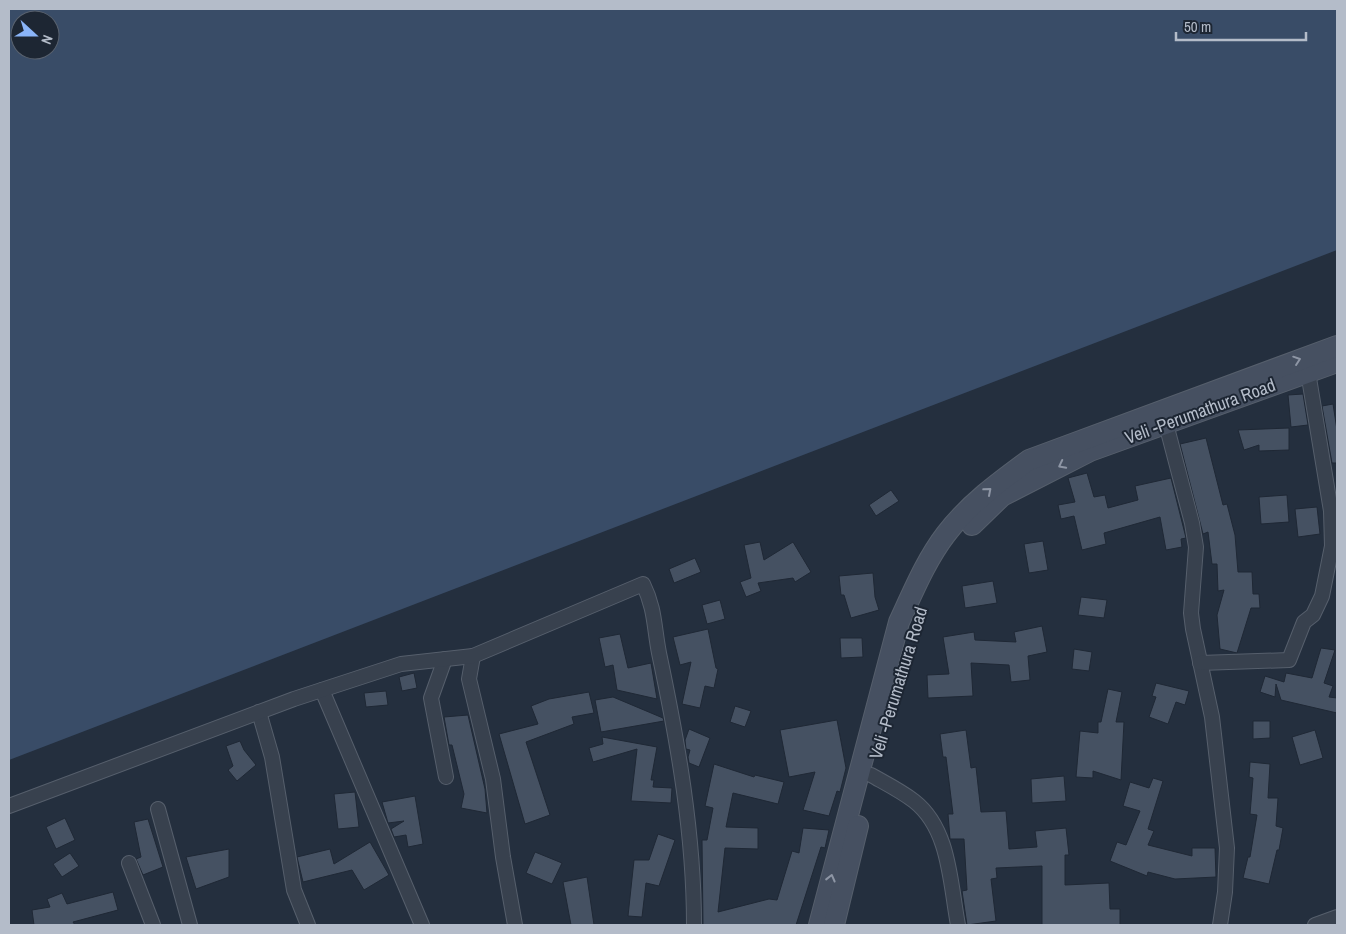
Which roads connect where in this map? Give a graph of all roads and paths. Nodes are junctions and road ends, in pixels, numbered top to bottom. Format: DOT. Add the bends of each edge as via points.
graph roads {
  1 [pos="1337,346"];
  2 [pos="1337,362"];
  3 [pos="1308,372"];
  4 [pos="1166,424"];
  5 [pos="473,656"];
  6 [pos="445,659"];
  7 [pos="1200,663"];
  8 [pos="322,690"];
  9 [pos="259,712"];
  10 [pos="871,775"];
  11 [pos="446,776"];
  12 [pos="9,806"];
  13 [pos="158,809"];
  14 [pos="129,864"];
  15 [pos="1337,917"];
  16 [pos="152,925"];
  17 [pos="190,925"];
  18 [pos="308,925"];
  19 [pos="422,925"];
  20 [pos="515,925"];
  21 [pos="694,925"];
  22 [pos="819,925"];
  23 [pos="834,925"];
  24 [pos="958,925"];
  25 [pos="1220,925"];
  26 [pos="1315,925"];
  22 -- 1 [label="main road, one-way" via="899,622 946,533 988,489 1029,460"];
  2 -- 3 [label="main road, Veli -Perumathura Road"];
  3 -- 4 [label="main road, Veli -Perumathura Road"];
  3 -- 7 [label="street" via="1331,511 1332,546 1322,596 1313,615 1304,622 1289,660"];
  4 -- 7 [label="street" via="1196,547 1191,612"];
  4 -- 10 [label="main road, Veli -Perumathura Road, one-way" via="1090,451 1002,496 955,542 932,578 912,625"];
  5 -- 6 [label="street"];
  5 -- 20 [label="street" via="469,679 493,779"];
  5 -- 21 [label="street" via="643,584 652,601 676,732 691,865"];
  6 -- 8 [label="street" via="402,664"];
  6 -- 11 [label="street" via="431,698"];
  7 -- 25 [label="street" via="1212,717 1227,848"];
  8 -- 9 [label="street"];
  8 -- 19 [label="street"];
  9 -- 12 [label="street"];
  9 -- 18 [label="street" via="272,757 294,890"];
  10 -- 23 [label="main road, Veli -Perumathura Road"];
  10 -- 24 [label="street" via="914,802 933,820 942,840"];
  13 -- 17 [label="street"];
  14 -- 16 [label="street"];
  15 -- 26 [label="street"];
}
